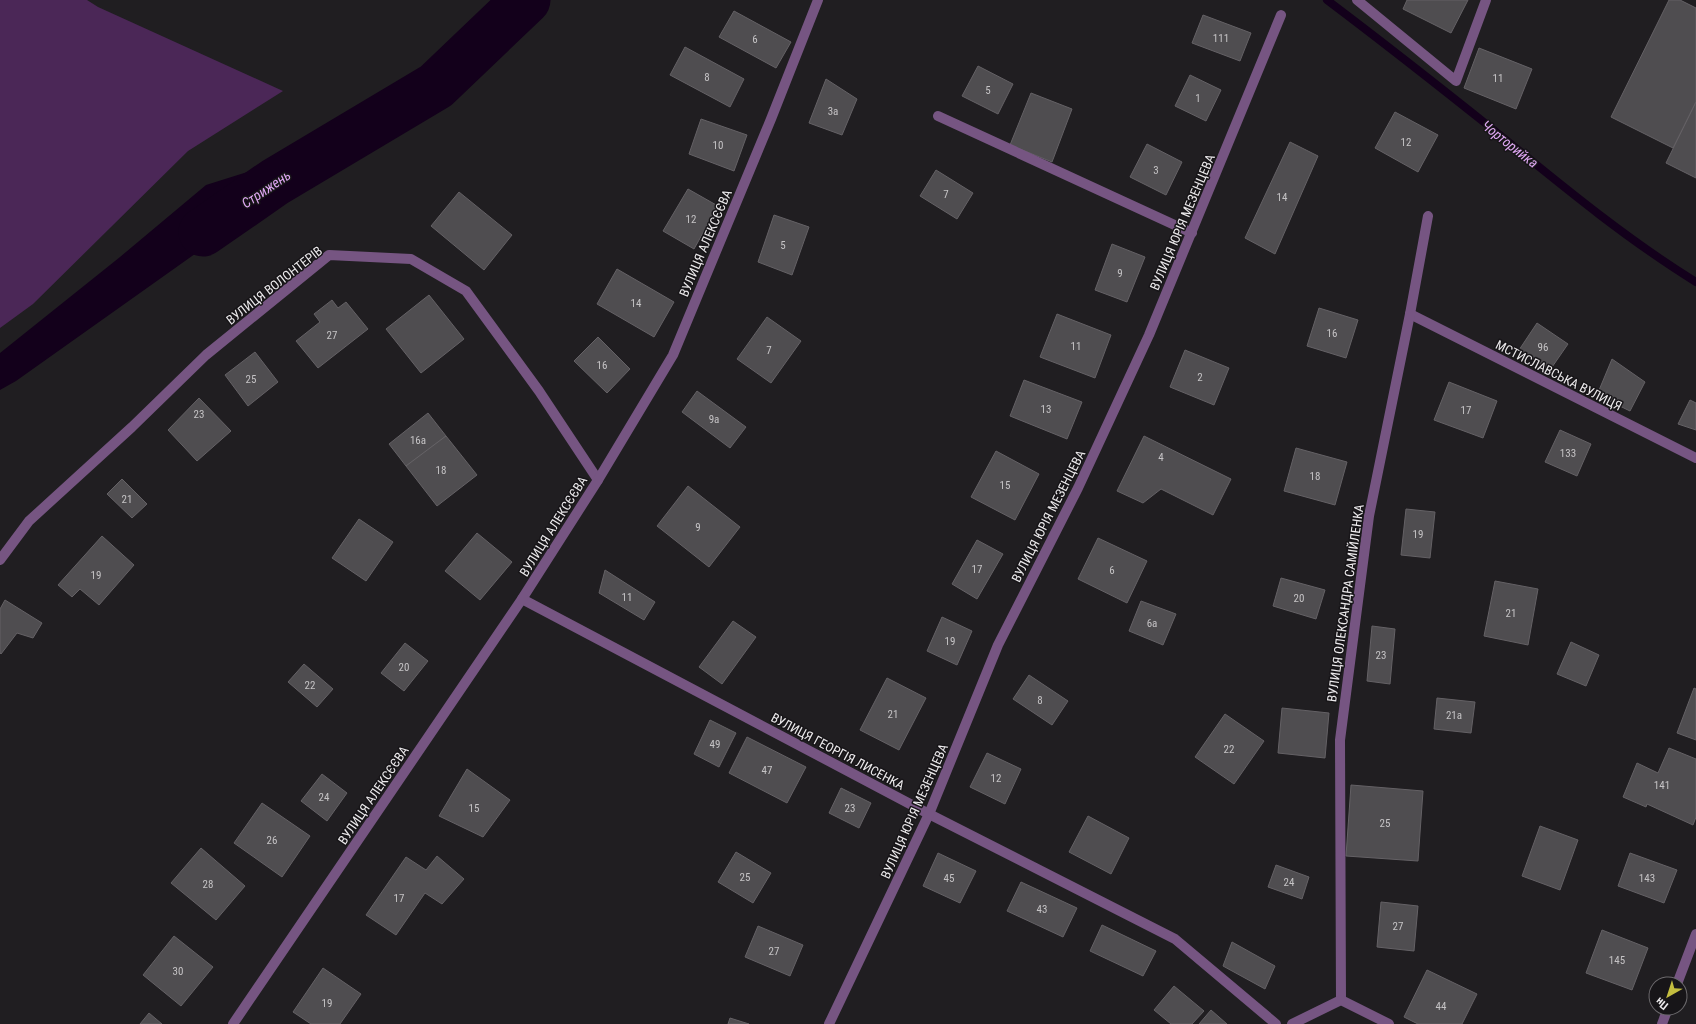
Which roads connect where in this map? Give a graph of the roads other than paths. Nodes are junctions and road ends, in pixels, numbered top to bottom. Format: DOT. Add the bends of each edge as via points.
graph roads {
  1 [pos="818,0"];
  2 [pos="1357,0"];
  3 [pos="1486,0"];
  4 [pos="1281,15"];
  5 [pos="938,116"];
  6 [pos="1428,216"];
  7 [pos="1192,233"];
  8 [pos="1410,314"];
  9 [pos="1696,458"];
  10 [pos="598,480"];
  11 [pos="0,558"];
  12 [pos="522,599"];
  13 [pos="929,814"];
  14 [pos="1696,934"];
  15 [pos="1680,976"];
  16 [pos="1341,1000"];
  17 [pos="233,1024"];
  18 [pos="829,1024"];
  19 [pos="1276,1024"];
  20 [pos="1292,1024"];
  21 [pos="1389,1024"];
  1 -- 10 [label="street, ВУЛИЦЯ АЛЕКСЄЄВА" via="673,355"];
  2 -- 3 [label="street" via="1456,81"];
  4 -- 7 [label="street, ВУЛИЦЯ ЮРІЯ МЕЗЕНЦЕВА"];
  5 -- 7 [label="street"];
  6 -- 8 [label="street, ВУЛИЦЯ ОЛЕКСАНДРА САМІЙЛЕНКА"];
  7 -- 13 [label="street, ВУЛИЦЯ ЮРІЯ МЕЗЕНЦЕВА" via="1149,335 1078,488 998,646"];
  8 -- 9 [label="street, МСТИСЛАВСЬКА ВУЛИЦЯ"];
  8 -- 16 [label="street, ВУЛИЦЯ ОЛЕКСАНДРА САМІЙЛЕНКА" via="1369,516 1340,740"];
  10 -- 11 [label="street, ВУЛИЦЯ ВОЛОНТЕРІВ" via="539,391 466,291 410,259 329,255 206,355 132,427 29,520"];
  10 -- 12 [label="street, ВУЛИЦЯ АЛЕКСЄЄВА"];
  12 -- 13 [label="street, ВУЛИЦЯ ГЕОРГІЯ ЛИСЕНКА"];
  12 -- 17 [label="street, ВУЛИЦЯ АЛЕКСЄЄВА"];
  13 -- 18 [label="street, ВУЛИЦЯ ЮРІЯ МЕЗЕНЦЕВА"];
  13 -- 19 [label="street, ВУЛИЦЯ ГЕОРГІЯ ЛИСЕНКА" via="1175,939"];
  14 -- 15 [label="street"];
  16 -- 20 [label="street"];
  16 -- 21 [label="street"];
}
